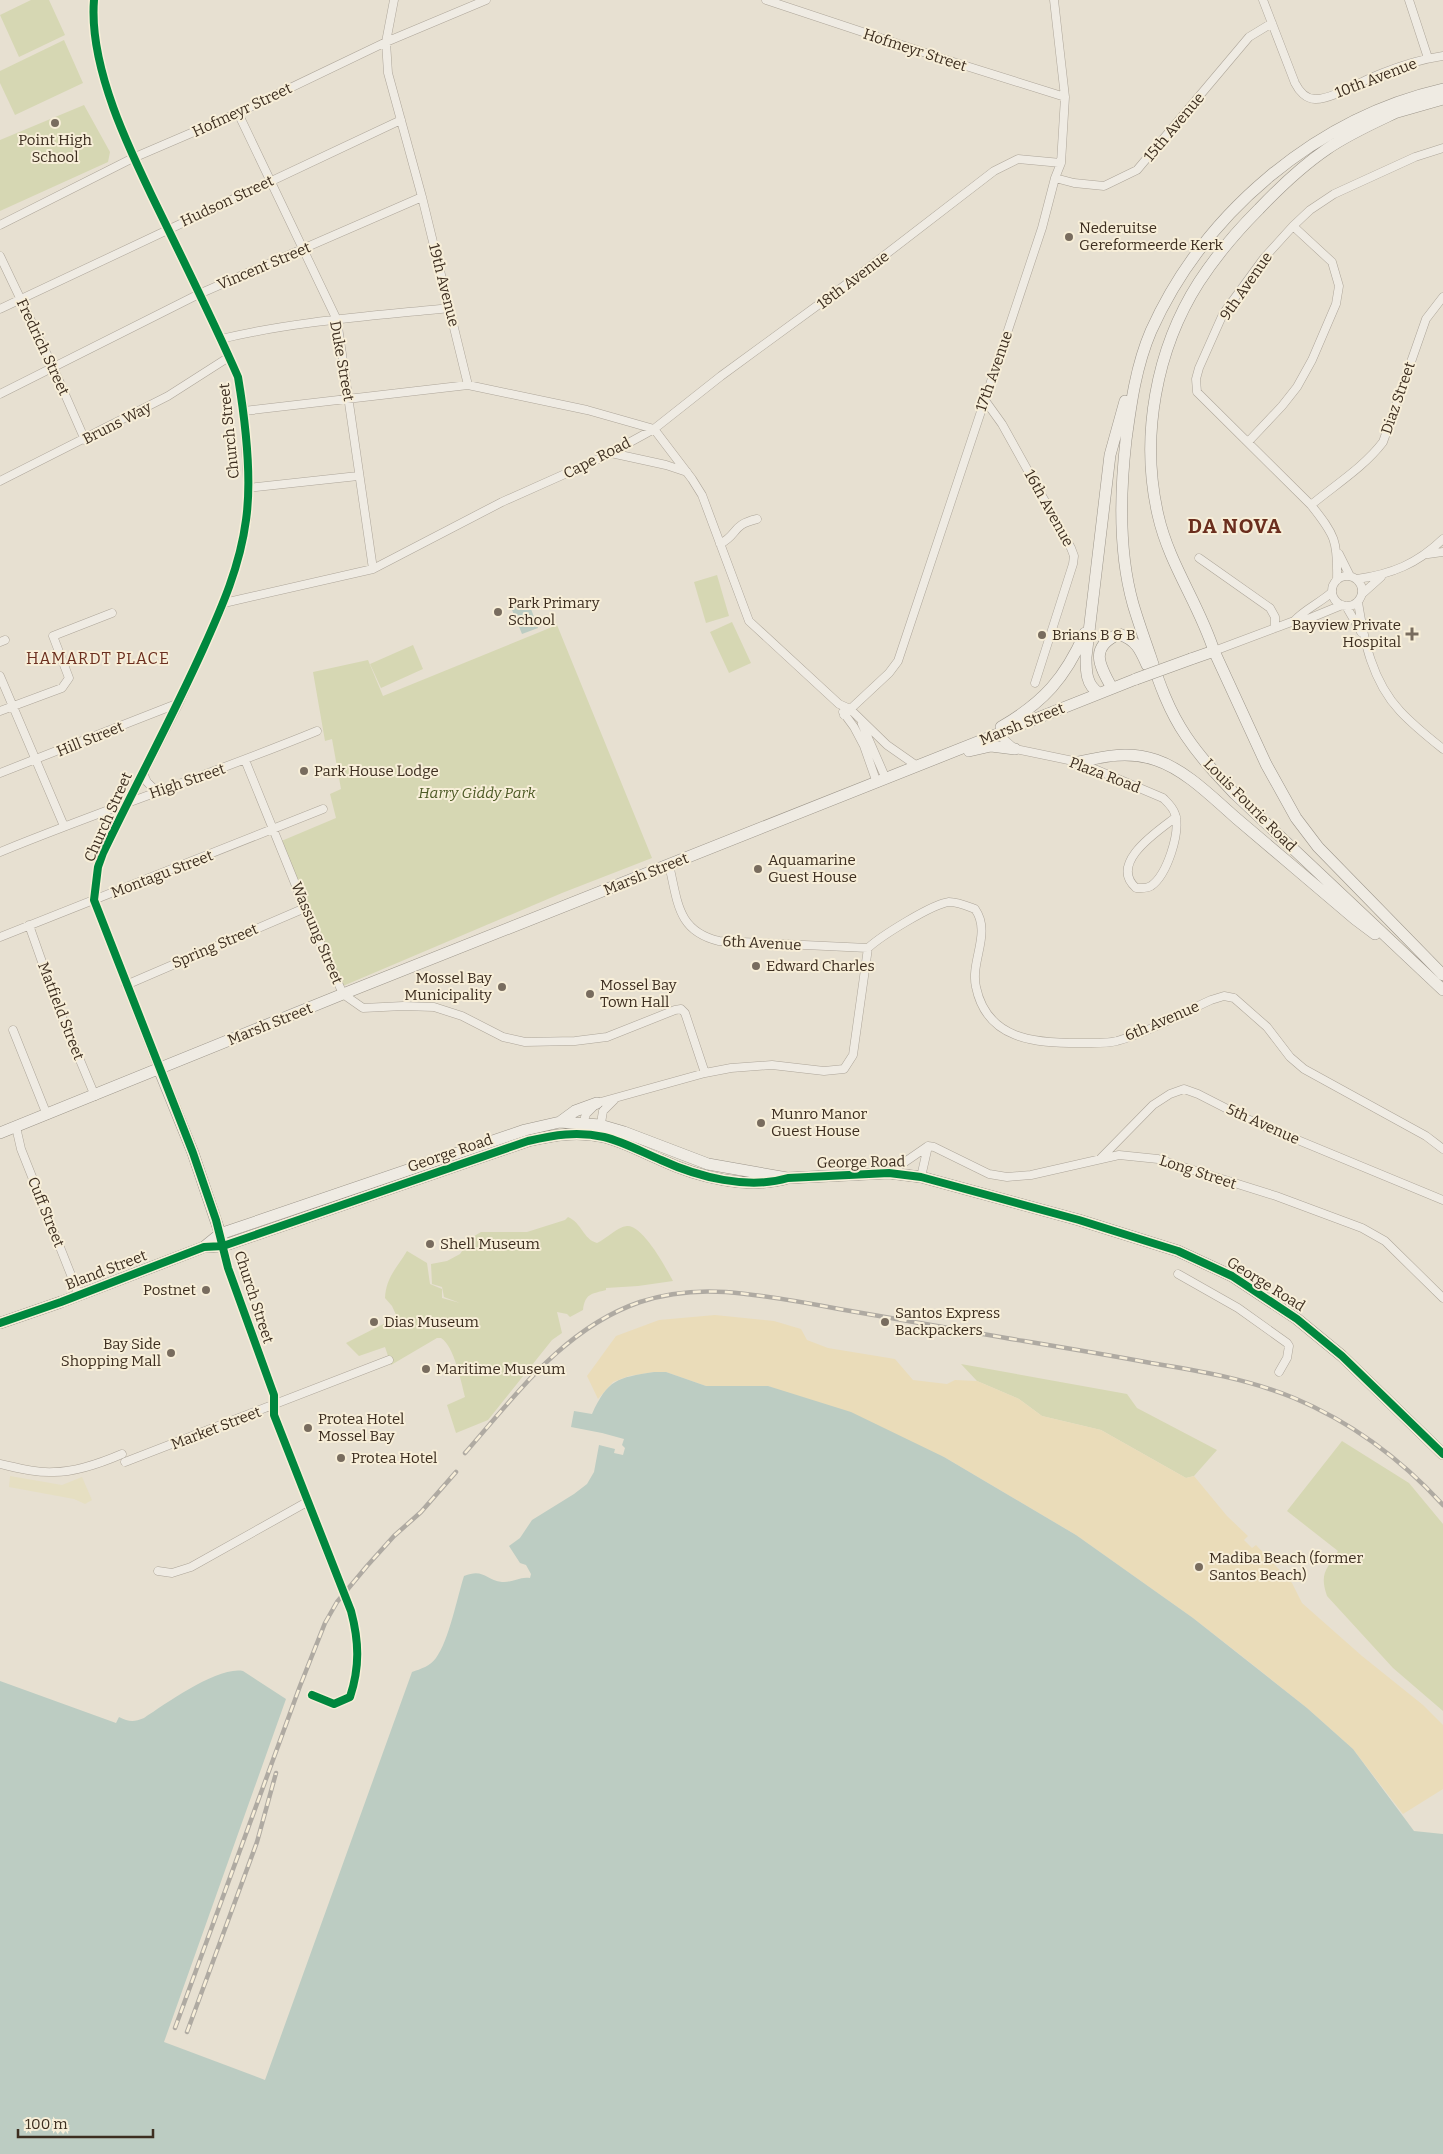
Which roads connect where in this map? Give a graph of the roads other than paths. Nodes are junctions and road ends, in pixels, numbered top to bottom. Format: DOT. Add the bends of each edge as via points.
graph roads {
  1 [pos="94,0"];
  2 [pos="394,0"];
  3 [pos="486,0"];
  4 [pos="766,0"];
  5 [pos="1054,0"];
  6 [pos="1263,0"];
  7 [pos="1408,0"];
  8 [pos="1272,23"];
  9 [pos="386,42"];
  10 [pos="1443,56"];
  11 [pos="1428,58"];
  12 [pos="1443,89"];
  13 [pos="1065,97"];
  14 [pos="1443,98"];
  15 [pos="1401,110"];
  16 [pos="238,112"];
  17 [pos="401,120"];
  18 [pos="1443,148"];
  19 [pos="133,158"];
  20 [pos="1062,163"];
  21 [pos="1055,178"];
  22 [pos="271,180"];
  23 [pos="422,196"];
  24 [pos="0,225"];
  25 [pos="1293,226"];
  26 [pos="168,228"];
  27 [pos="304,250"];
  28 [pos="0,256"];
  29 [pos="199,294"];
  30 [pos="1443,297"];
  31 [pos="20,299"];
  32 [pos="449,308"];
  33 [pos="0,309"];
  34 [pos="337,320"];
  35 [pos="1151,332"];
  36 [pos="222,340"];
  37 [pos="229,357"];
  38 [pos="54,367"];
  39 [pos="468,385"];
  40 [pos="0,394"];
  41 [pos="348,399"];
  42 [pos="984,399"];
  43 [pos="244,410"];
  44 [pos="1128,424"];
  45 [pos="654,429"];
  46 [pos="85,440"];
  47 [pos="1248,442"];
  48 [pos="611,453"];
  49 [pos="687,472"];
  50 [pos="358,476"];
  51 [pos="0,481"];
  52 [pos="248,488"];
  53 [pos="1311,505"];
  54 [pos="756,519"];
  55 [pos="1443,539"];
  56 [pos="720,544"];
  57 [pos="1443,552"];
  58 [pos="1338,553"];
  59 [pos="1427,554"];
  60 [pos="1199,558"];
  61 [pos="373,569"];
  62 [pos="1382,575"];
  63 [pos="1354,578"];
  64 [pos="1337,580"];
  65 [pos="1332,592"];
  66 [pos="1360,598"];
  67 [pos="224,604"];
  68 [pos="1344,606"];
  69 [pos="112,613"];
  70 [pos="1092,618"];
  71 [pos="1294,621"];
  72 [pos="1275,628"];
  73 [pos="1364,638"];
  74 [pos="1214,651"];
  75 [pos="0,676"];
  76 [pos="1035,683"];
  77 [pos="1112,688"];
  78 [pos="1099,693"];
  79 [pos="1162,693"];
  80 [pos="179,703"];
  81 [pos="13,706"];
  82 [pos="0,711"];
  83 [pos="847,712"];
  84 [pos="860,720"];
  85 [pos="317,731"];
  86 [pos="998,734"];
  87 [pos="973,743"];
  88 [pos="1015,749"];
  89 [pos="1443,749"];
  90 [pos="936,758"];
  91 [pos="35,760"];
  92 [pos="245,760"];
  93 [pos="1078,762"];
  94 [pos="917,766"];
  95 [pos="0,773"];
  96 [pos="143,773"];
  97 [pos="882,781"];
  98 [pos="157,792"];
  99 [pos="127,802"];
  100 [pos="323,809"];
  101 [pos="1176,817"];
  102 [pos="64,826"];
  103 [pos="273,830"];
  104 [pos="0,852"];
  105 [pos="669,865"];
  106 [pos="94,900"];
  107 [pos="305,908"];
  108 [pos="28,925"];
  109 [pos="0,937"];
  110 [pos="868,948"];
  111 [pos="1415,963"];
  112 [pos="1443,975"];
  113 [pos="126,984"];
  114 [pos="1443,990"];
  115 [pos="343,994"];
  116 [pos="13,1030"];
  117 [pos="159,1069"];
  118 [pos="704,1073"];
  119 [pos="95,1096"];
  120 [pos="615,1098"];
  121 [pos="597,1104"];
  122 [pos="47,1115"];
  123 [pos="560,1122"];
  124 [pos="16,1127"];
  125 [pos="582,1128"];
  126 [pos="599,1131"];
  127 [pos="0,1133"];
  128 [pos="928,1146"];
  129 [pos="1443,1148"];
  130 [pos="1102,1158"];
  131 [pos="889,1173"];
  132 [pos="921,1177"];
  133 [pos="1443,1200"];
  134 [pos="220,1234"];
  135 [pos="223,1246"];
  136 [pos="204,1247"];
  137 [pos="1178,1274"];
  138 [pos="79,1296"];
  139 [pos="1443,1298"];
  140 [pos="0,1323"];
  141 [pos="389,1360"];
  142 [pos="1279,1372"];
  143 [pos="275,1405"];
  144 [pos="122,1454"];
  145 [pos="1443,1454"];
  146 [pos="125,1462"];
  147 [pos="0,1464"];
  148 [pos="307,1502"];
  149 [pos="158,1571"];
  150 [pos="312,1695"];
  1 -- 19 [label="street, Church Street" via="101,66"];
  2 -- 9 [label="street, 19th Avenue"];
  3 -- 9 [label="street, Hofmeyr Street"];
  4 -- 13 [label="street, Hofmeyr Street"];
  5 -- 13 [label="street, 17th Avenue"];
  6 -- 8 [label="street"];
  7 -- 11 [label="street"];
  8 -- 11 [label="street, 10th Avenue" via="1295,84 1309,98 1325,98 1379,74"];
  8 -- 21 [label="street, 15th Avenue" via="1249,37 1137,170 1104,186"];
  9 -- 16 [label="street, Hofmeyr Street"];
  9 -- 17 [label="street, 19th Avenue" via="388,73"];
  10 -- 11 [label="street, 10th Avenue"];
  12 -- 35 [label="main road, Louis Fourie Road" via="1372,112 1327,136 1279,168 1218,226 1198,251"];
  13 -- 20 [label="street, 17th Avenue"];
  14 -- 15 [label="main road, Louis Fourie Road"];
  15 -- 44 [label="main road, Louis Fourie Road" via="1359,126 1305,156 1282,172 1221,230 1184,279 1155,334 1140,372"];
  15 -- 74 [label="main road" via="1328,148 1268,199 1231,239 1199,282 1178,320 1168,348 1153,415 1151,455 1154,494 1170,554"];
  16 -- 19 [label="street, Hofmeyr Street"];
  16 -- 22 [label="street, Duke Street"];
  17 -- 22 [label="street, Hudson Street"];
  17 -- 23 [label="street, 19th Avenue"];
  18 -- 25 [label="street, 9th Avenue" via="1334,194"];
  19 -- 24 [label="street, Hofmeyr Street"];
  19 -- 26 [label="street, Church Street"];
  20 -- 21 [label="street, 17th Avenue"];
  20 -- 45 [label="street, 18th Avenue" via="1018,159 994,171"];
  21 -- 42 [label="street, 17th Avenue" via="1042,228"];
  22 -- 26 [label="street, Hudson Street"];
  22 -- 27 [label="street, Duke Street"];
  23 -- 27 [label="street, Vincent Street"];
  23 -- 32 [label="street, 19th Avenue"];
  25 -- 47 [label="street" via="1332,262 1339,286 1338,295 1312,360 1296,387"];
  25 -- 47 [label="street, 9th Avenue" via="1264,258 1223,314 1196,379 1197,392"];
  26 -- 29 [label="street, Church Street"];
  26 -- 31 [label="street, Hudson Street"];
  27 -- 29 [label="street, Vincent Street"];
  27 -- 34 [label="street, Duke Street"];
  28 -- 31 [label="street, Fredrich Street"];
  29 -- 36 [label="street, Church Street"];
  29 -- 38 [label="street, Vincent Street"];
  30 -- 53 [label="street, Diaz Street" via="1426,319 1383,442 1359,467"];
  31 -- 33 [label="street, Hudson Street"];
  31 -- 38 [label="street, Fredrich Street"];
  32 -- 34 [label="street"];
  32 -- 39 [label="street, 19th Avenue"];
  34 -- 36 [label="street"];
  34 -- 41 [label="street, Duke Street"];
  35 -- 44 [label="main road, Louis Fourie Road" via="1136,380"];
  35 -- 70 [label="main road" via="1130,378 1110,455"];
  36 -- 37 [label="street, Church Street"];
  37 -- 43 [label="street, Church Street" via="238,377"];
  37 -- 46 [label="street, Bruns Way" via="168,396"];
  38 -- 40 [label="street, Vincent Street"];
  38 -- 46 [label="street, Fredrich Street"];
  39 -- 41 [label="street"];
  39 -- 45 [label="street" via="587,410"];
  41 -- 43 [label="street"];
  41 -- 50 [label="street, Duke Street"];
  42 -- 76 [label="street, 16th Avenue" via="1002,424 1074,556"];
  42 -- 83 [label="street, 17th Avenue" via="898,661"];
  43 -- 52 [label="street, Church Street"];
  44 -- 79 [label="main road, Louis Fourie Road" via="1122,481 1125,561 1132,602"];
  45 -- 48 [label="street, Cape Road"];
  45 -- 49 [label="street"];
  46 -- 51 [label="street, Bruns Way"];
  47 -- 53 [label="street, 9th Avenue"];
  48 -- 49 [label="street"];
  48 -- 61 [label="street, Cape Road" via="502,502"];
  49 -- 56 [label="street" via="702,496"];
  50 -- 52 [label="street"];
  50 -- 61 [label="street, Duke Street"];
  52 -- 67 [label="street, Church Street" via="242,544"];
  53 -- 58 [label="street, 9th Avenue" via="1334,536"];
  54 -- 56 [label="street" via="741,523 730,538"];
  55 -- 59 [label="street"];
  56 -- 83 [label="street" via="749,622"];
  57 -- 59 [label="street"];
  58 -- 63 [label="street, 9th Avenue"];
  58 -- 64 [label="street, 9th Avenue"];
  59 -- 62 [label="street"];
  60 -- 72 [label="street" via="1270,608 1275,617"];
  61 -- 67 [label="street, Cape Road"];
  62 -- 63 [label="street"];
  62 -- 66 [label="street"];
  63 -- 64 [label="street" via="1346,576"];
  63 -- 66 [label="street" via="1362,586"];
  64 -- 65 [label="street"];
  65 -- 68 [label="street" via="1335,600"];
  65 -- 71 [label="street, Marsh Street"];
  66 -- 68 [label="street"];
  66 -- 73 [label="street"];
  67 -- 80 [label="street, Church Street"];
  68 -- 71 [label="street, Marsh Street" via="1303,621"];
  68 -- 73 [label="street"];
  69 -- 81 [label="street" via="53,636 69,678 62,688"];
  70 -- 78 [label="main road" via="1086,672 1089,683"];
  70 -- 87 [label="main road" via="1072,661 1053,689 1034,706"];
  71 -- 72 [label="street, Marsh Street"];
  72 -- 74 [label="street, Marsh Street"];
  73 -- 89 [label="street" via="1378,679 1388,696 1412,723"];
  74 -- 77 [label="main road, Marsh Street, bridge"];
  74 -- 112 [label="main road" via="1266,764 1296,818 1318,848"];
  75 -- 81 [label="street"];
  77 -- 78 [label="main road, Marsh Street"];
  77 -- 79 [label="main road" via="1099,653 1107,639 1119,634 1131,639 1139,649"];
  78 -- 86 [label="main road, Marsh Street"];
  79 -- 111 [label="main road, Louis Fourie Road" via="1185,735 1208,766"];
  80 -- 91 [label="street, Hill Street"];
  80 -- 96 [label="street, Church Street"];
  81 -- 82 [label="street"];
  81 -- 91 [label="street"];
  83 -- 84 [label="street"];
  83 -- 97 [label="street"];
  84 -- 94 [label="street"];
  84 -- 97 [label="street"];
  85 -- 92 [label="street, High Street"];
  86 -- 87 [label="main road, Marsh Street"];
  86 -- 88 [label="street, Plaza Road"];
  87 -- 90 [label="main road, Marsh Street"];
  88 -- 90 [label="main road" via="991,746"];
  88 -- 93 [label="street, Plaza Road"];
  90 -- 94 [label="main road, Marsh Street"];
  91 -- 95 [label="street, Hill Street"];
  91 -- 102 [label="street"];
  92 -- 98 [label="street, High Street"];
  92 -- 103 [label="street, Wassung Street"];
  93 -- 101 [label="street, Plaza Road" via="1163,798"];
  93 -- 111 [label="main road" via="1128,754 1170,765 1355,919"];
  94 -- 97 [label="main road, Marsh Street"];
  96 -- 98 [label="street"];
  96 -- 99 [label="street, Church Street"];
  97 -- 105 [label="main road, Marsh Street"];
  98 -- 99 [label="street, High Street"];
  99 -- 102 [label="street, High Street"];
  99 -- 106 [label="street, Church Street" via="103,852"];
  100 -- 103 [label="street, Montagu Street"];
  101 -- 101 [label="street" via="1171,856 1161,874 1151,886 1136,888 1128,879 1129,861 1154,834"];
  102 -- 104 [label="street, High Street"];
  103 -- 106 [label="street, Montagu Street"];
  103 -- 107 [label="street, Wassung Street"];
  105 -- 110 [label="street, 6th Avenue" via="686,923 704,937 719,941"];
  105 -- 115 [label="main road, Marsh Street"];
  106 -- 108 [label="street, Montagu Street"];
  106 -- 113 [label="street, Church Street"];
  107 -- 113 [label="street, Spring Street"];
  107 -- 115 [label="street, Wassung Street"];
  108 -- 109 [label="street, Montagu Street"];
  108 -- 119 [label="street, Matfield Street"];
  110 -- 118 [label="street" via="854,1055 844,1069 824,1071 772,1065"];
  110 -- 129 [label="street, 6th Avenue" via="942,903 959,904 975,910 983,926 976,986 986,1012 1002,1028 1042,1043 1114,1042 1211,1000 1224,996 1234,998 1304,1069"];
  111 -- 114 [label="main road, Louis Fourie Road"];
  113 -- 117 [label="street, Church Street"];
  115 -- 117 [label="main road, Marsh Street"];
  115 -- 118 [label="street, Wassung Street" via="363,1008 418,1006 450,1011 504,1038 525,1042 599,1039 681,1009"];
  116 -- 122 [label="street"];
  117 -- 119 [label="main road, Marsh Street"];
  117 -- 134 [label="main road, Church Street" via="193,1153"];
  118 -- 120 [label="street"];
  119 -- 122 [label="main road, Marsh Street"];
  120 -- 121 [label="street"];
  120 -- 126 [label="street" via="603,1110"];
  121 -- 123 [label="main road" via="575,1111"];
  121 -- 125 [label="street" via="586,1114"];
  122 -- 124 [label="main road, Marsh Street"];
  123 -- 125 [label="main road, George Road"];
  123 -- 134 [label="main road, George Road" via="525,1130"];
  124 -- 127 [label="main road, Marsh Street"];
  124 -- 138 [label="street, Cuff Street" via="21,1149"];
  125 -- 126 [label="main road, George Road"];
  125 -- 135 [label="main road, George Road" via="528,1141"];
  126 -- 131 [label="main road, George Road" via="670,1164 705,1176 763,1182"];
  128 -- 130 [label="street, Long Street" via="989,1174 1007,1177 1031,1175"];
  128 -- 131 [label="street"];
  128 -- 132 [label="street"];
  130 -- 133 [label="street, 5th Avenue" via="1153,1105 1184,1089 1247,1119"];
  130 -- 139 [label="street, Long Street" via="1119,1155 1158,1158 1362,1228 1384,1240"];
  131 -- 132 [label="main road, George Road"];
  132 -- 145 [label="main road, George Road" via="1178,1251 1232,1276 1297,1319 1342,1356"];
  134 -- 135 [label="main road, Church Street"];
  134 -- 136 [label="main road, Bland Street"];
  135 -- 136 [label="main road, Bland Street"];
  135 -- 143 [label="street, Church Street"];
  136 -- 138 [label="main road, Bland Street"];
  137 -- 142 [label="street" via="1238,1308 1286,1343 1288,1354"];
  138 -- 140 [label="main road, Bland Street"];
  141 -- 143 [label="street, Market Street"];
  143 -- 146 [label="street, Market Street"];
  143 -- 148 [label="street, Church Street" via="274,1415"];
  144 -- 147 [label="street" via="86,1467 56,1472"];
  148 -- 149 [label="street" via="190,1567 172,1573"];
  148 -- 150 [label="street, Church Street, bridge" via="351,1611 358,1656 350,1697 334,1704"];
}
